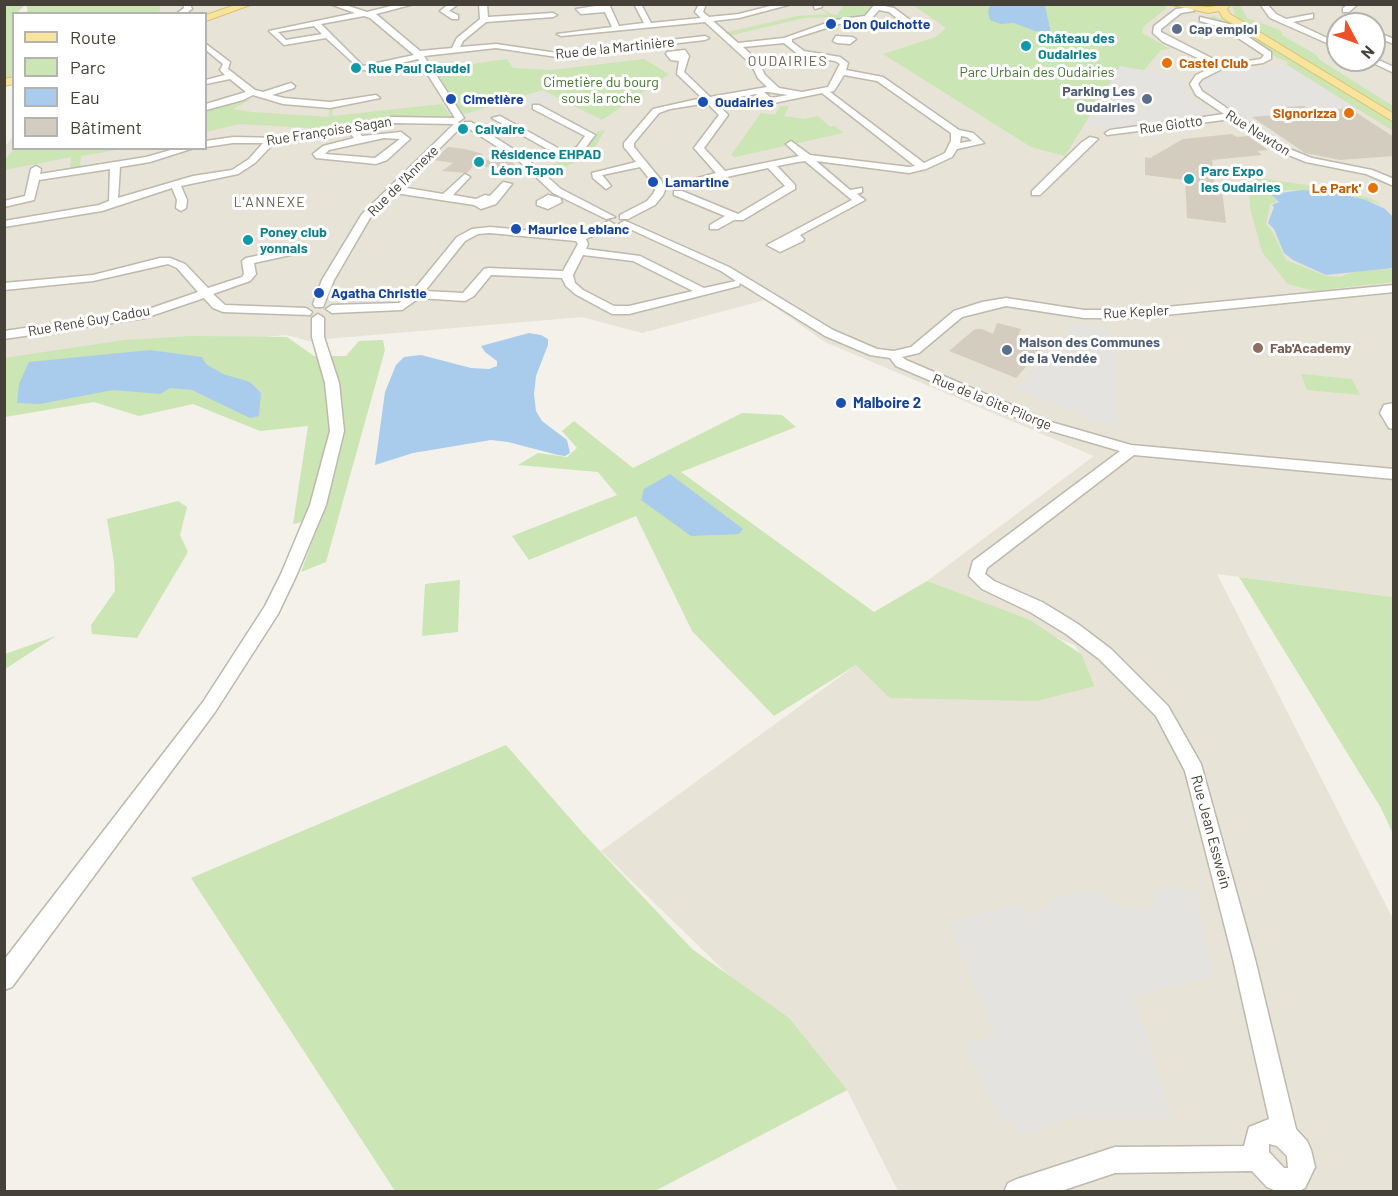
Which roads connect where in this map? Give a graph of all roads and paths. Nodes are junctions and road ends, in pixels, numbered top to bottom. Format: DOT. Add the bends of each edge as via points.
graph roads {
  1 [pos="249,4"];
  2 [pos="333,4"];
  3 [pos="483,4"];
  4 [pos="549,4"];
  5 [pos="637,4"];
  6 [pos="789,4"];
  7 [pos="1263,4"];
  8 [pos="1355,4"];
  9 [pos="405,5"];
  10 [pos="453,5"];
  11 [pos="692,5"];
  12 [pos="703,5"];
  13 [pos="878,6"];
  14 [pos="1224,6"];
  15 [pos="1176,7"];
  16 [pos="608,9"];
  17 [pos="1193,9"];
  18 [pos="1346,10"];
  19 [pos="368,14"];
  20 [pos="553,15"];
  21 [pos="1310,15"];
  22 [pos="207,18"];
  23 [pos="454,18"];
  24 [pos="1203,19"];
  25 [pos="484,20"];
  26 [pos="708,20"];
  27 [pos="1286,21"];
  28 [pos="316,23"];
  29 [pos="1241,24"];
  30 [pos="911,25"];
  31 [pos="649,26"];
  32 [pos="617,29"];
  33 [pos="561,34"];
  34 [pos="328,35"];
  35 [pos="1326,35"];
  36 [pos="1320,36"];
  37 [pos="705,38"];
  38 [pos="786,40"];
  39 [pos="1326,41"];
  40 [pos="850,42"];
  41 [pos="735,46"];
  42 [pos="456,48"];
  43 [pos="208,51"];
  44 [pos="569,54"];
  45 [pos="419,55"];
  46 [pos="684,60"];
  47 [pos="839,60"];
  48 [pos="1216,66"];
  49 [pos="842,72"];
  50 [pos="232,76"];
  51 [pos="207,82"];
  52 [pos="291,87"];
  53 [pos="775,89"];
  54 [pos="758,91"];
  55 [pos="252,92"];
  56 [pos="825,92"];
  57 [pos="266,94"];
  58 [pos="806,95"];
  59 [pos="376,98"];
  60 [pos="709,100"];
  61 [pos="207,107"];
  62 [pos="536,107"];
  63 [pos="1232,116"];
  64 [pos="497,118"];
  65 [pos="1394,119"];
  66 [pos="460,122"];
  67 [pos="349,127"];
  68 [pos="956,132"];
  69 [pos="360,140"];
  70 [pos="269,142"];
  71 [pos="207,144"];
  72 [pos="791,144"];
  73 [pos="954,147"];
  74 [pos="184,150"];
  75 [pos="808,158"];
  76 [pos="642,164"];
  77 [pos="115,165"];
  78 [pos="770,165"];
  79 [pos="923,167"];
  80 [pos="423,170"];
  81 [pos="722,174"];
  82 [pos="465,177"];
  83 [pos="1394,183"];
  84 [pos="175,184"];
  85 [pos="507,184"];
  86 [pos="658,184"];
  87 [pos="606,186"];
  88 [pos="397,190"];
  89 [pos="679,190"];
  90 [pos="1036,193"];
  91 [pos="658,195"];
  92 [pos="446,196"];
  93 [pos="115,202"];
  94 [pos="4,204"];
  95 [pos="552,205"];
  96 [pos="29,208"];
  97 [pos="182,208"];
  98 [pos="4,212"];
  99 [pos="732,216"];
  100 [pos="624,220"];
  101 [pos="610,221"];
  102 [pos="4,224"];
  103 [pos="714,227"];
  104 [pos="536,233"];
  105 [pos="791,235"];
  106 [pos="580,238"];
  107 [pos="300,250"];
  108 [pos="579,251"];
  109 [pos="567,275"];
  110 [pos="735,284"];
  111 [pos="4,287"];
  112 [pos="1394,288"];
  113 [pos="702,292"];
  114 [pos="206,294"];
  115 [pos="416,294"];
  116 [pos="319,311"];
  117 [pos="4,335"];
  118 [pos="894,355"];
  119 [pos="1394,407"];
  120 [pos="1394,425"];
  121 [pos="1131,450"];
  122 [pos="1394,474"];
  123 [pos="4,979"];
  124 [pos="1286,1136"];
  125 [pos="1258,1158"];
  126 [pos="1017,1191"];
  1 -- 22 [label="main road"];
  2 -- 19 [label="street"];
  3 -- 25 [label="street"];
  4 -- 20 [label="street"];
  5 -- 31 [label="street"];
  6 -- 26 [label="street"];
  7 -- 27 [label="street" via="1269,13"];
  8 -- 18 [label="street"];
  9 -- 19 [label="street"];
  10 -- 23 [label="street"];
  11 -- 12 [label="street"];
  12 -- 26 [label="street" via="699,12"];
  13 -- 30 [label="street" via="891,9"];
  13 -- 38 [label="street" via="867,18 801,32"];
  14 -- 17 [label="main road"];
  14 -- 29 [label="main road" via="1223,14"];
  15 -- 17 [label="main road"];
  15 -- 48 [label="street" via="1156,33"];
  16 -- 32 [label="street"];
  17 -- 29 [label="main road"];
  19 -- 28 [label="street"];
  19 -- 45 [label="street"];
  20 -- 25 [label="street"];
  20 -- 33 [label="street"];
  21 -- 27 [label="street"];
  24 -- 48 [label="street" via="1234,30 1268,54 1263,61"];
  25 -- 42 [label="street"];
  26 -- 31 [label="street"];
  26 -- 41 [label="street"];
  27 -- 36 [label="street"];
  28 -- 34 [label="street"];
  28 -- 34 [label="street" via="273,31 284,43"];
  29 -- 65 [label="main road"];
  31 -- 32 [label="street"];
  32 -- 33 [label="street"];
  33 -- 44 [label="street"];
  34 -- 45 [label="street" via="361,68"];
  35 -- 36 [label="street"];
  36 -- 39 [label="street"];
  37 -- 44 [label="street, Rue de la Martinière"];
  38 -- 41 [label="street"];
  38 -- 47 [label="street" via="802,53"];
  40 -- 47 [label="street"];
  41 -- 53 [label="street" via="755,63 761,76"];
  42 -- 44 [label="street, Rue de la Martinière" via="502,46"];
  42 -- 45 [label="street, Rue de la Martinière"];
  43 -- 50 [label="street" via="227,64 224,69"];
  45 -- 66 [label="street"];
  46 -- 60 [label="street" via="679,70"];
  47 -- 49 [label="street" via="845,66"];
  48 -- 63 [label="street, Rue Newton" via="1194,84 1203,98"];
  49 -- 56 [label="street"];
  49 -- 68 [label="street" via="880,79"];
  50 -- 51 [label="street"];
  50 -- 55 [label="street"];
  52 -- 57 [label="street"];
  53 -- 54 [label="street"];
  53 -- 58 [label="street"];
  54 -- 58 [label="street" via="769,101"];
  54 -- 60 [label="street"];
  55 -- 57 [label="street"];
  55 -- 61 [label="street"];
  56 -- 58 [label="street"];
  56 -- 79 [label="street"];
  57 -- 59 [label="street" via="283,102 330,105"];
  60 -- 76 [label="street" via="656,111 629,143"];
  60 -- 81 [label="street" via="724,115 699,148"];
  62 -- 64 [label="street" via="590,135 580,149 565,156"];
  63 -- 83 [label="street, Rue Newton" via="1296,156 1362,170"];
  63 -- 90 [label="street, Rue Giotto" via="1100,133"];
  66 -- 67 [label="street, Rue Françoise Sagan" via="392,120"];
  66 -- 88 [label="street, Rue de l'Annexe"];
  66 -- 101 [label="street" via="521,158 557,191"];
  67 -- 69 [label="street"];
  67 -- 70 [label="street, Rue Françoise Sagan"];
  68 -- 73 [label="street"];
  68 -- 73 [label="street" via="982,142"];
  69 -- 69 [label="street" via="326,148 318,154 323,158 376,161 405,139 393,135"];
  70 -- 71 [label="street, Rue Françoise Sagan" via="233,140"];
  70 -- 84 [label="street" via="243,169"];
  72 -- 75 [label="street"];
  73 -- 79 [label="street" via="949,155"];
  74 -- 77 [label="street"];
  75 -- 78 [label="street"];
  75 -- 79 [label="street" via="899,170"];
  75 -- 105 [label="street" via="860,200"];
  76 -- 86 [label="street"];
  76 -- 87 [label="street" via="597,173"];
  77 -- 93 [label="street"];
  77 -- 94 [label="street" via="35,174 30,198"];
  78 -- 81 [label="street"];
  78 -- 99 [label="street" via="789,183 789,190 742,217"];
  80 -- 88 [label="street"];
  81 -- 89 [label="street"];
  82 -- 92 [label="street"];
  84 -- 93 [label="street"];
  84 -- 97 [label="street"];
  85 -- 92 [label="street" via="486,206"];
  86 -- 89 [label="street" via="670,183"];
  86 -- 91 [label="street"];
  88 -- 92 [label="street"];
  88 -- 116 [label="street, Rue de l'Annexe" via="366,216 328,280"];
  89 -- 91 [label="street"];
  89 -- 99 [label="street"];
  91 -- 100 [label="street"];
  93 -- 102 [label="street" via="102,208"];
  95 -- 104 [label="street"];
  96 -- 98 [label="street"];
  99 -- 103 [label="street"];
  100 -- 101 [label="street"];
  100 -- 118 [label="street, Rue de la Gite Pilorge" via="725,270 829,333 874,352"];
  101 -- 106 [label="street"];
  104 -- 106 [label="street"];
  104 -- 115 [label="street" via="482,230 468,234"];
  106 -- 108 [label="street" via="583,244"];
  107 -- 114 [label="street, Rue René Guy Cadou" via="250,260 246,279"];
  108 -- 109 [label="street"];
  108 -- 113 [label="street" via="636,258"];
  109 -- 113 [label="street" via="579,292 621,312"];
  109 -- 115 [label="street" via="488,271 465,297"];
  110 -- 113 [label="street"];
  111 -- 114 [label="street" via="93,278 170,261 181,266"];
  112 -- 118 [label="street, Rue Kepler" via="1135,314 1084,314 1006,302 958,314 915,350"];
  114 -- 116 [label="street" via="229,310"];
  114 -- 117 [label="street, Rue René Guy Cadou" via="133,317"];
  115 -- 116 [label="street" via="402,306"];
  116 -- 123 [label="street" via="318,337 332,383 336,431 318,506 289,574 272,609 209,707"];
  118 -- 121 [label="street, Rue de la Gite Pilorge" via="901,363 1046,425"];
  119 -- 120 [label="street" via="1387,413"];
  121 -- 122 [label="street, Rue de la Gite Pilorge"];
  121 -- 124 [label="street, Rue Jean Esswein" via="979,565 977,576 1072,629 1113,661 1162,711 1194,770"];
  124 -- 125 [label="street" via="1270,1131 1258,1136"];
  124 -- 125 [label="street" via="1302,1159 1296,1179 1276,1178"];
  125 -- 126 [label="street" via="1115,1160"];
}
